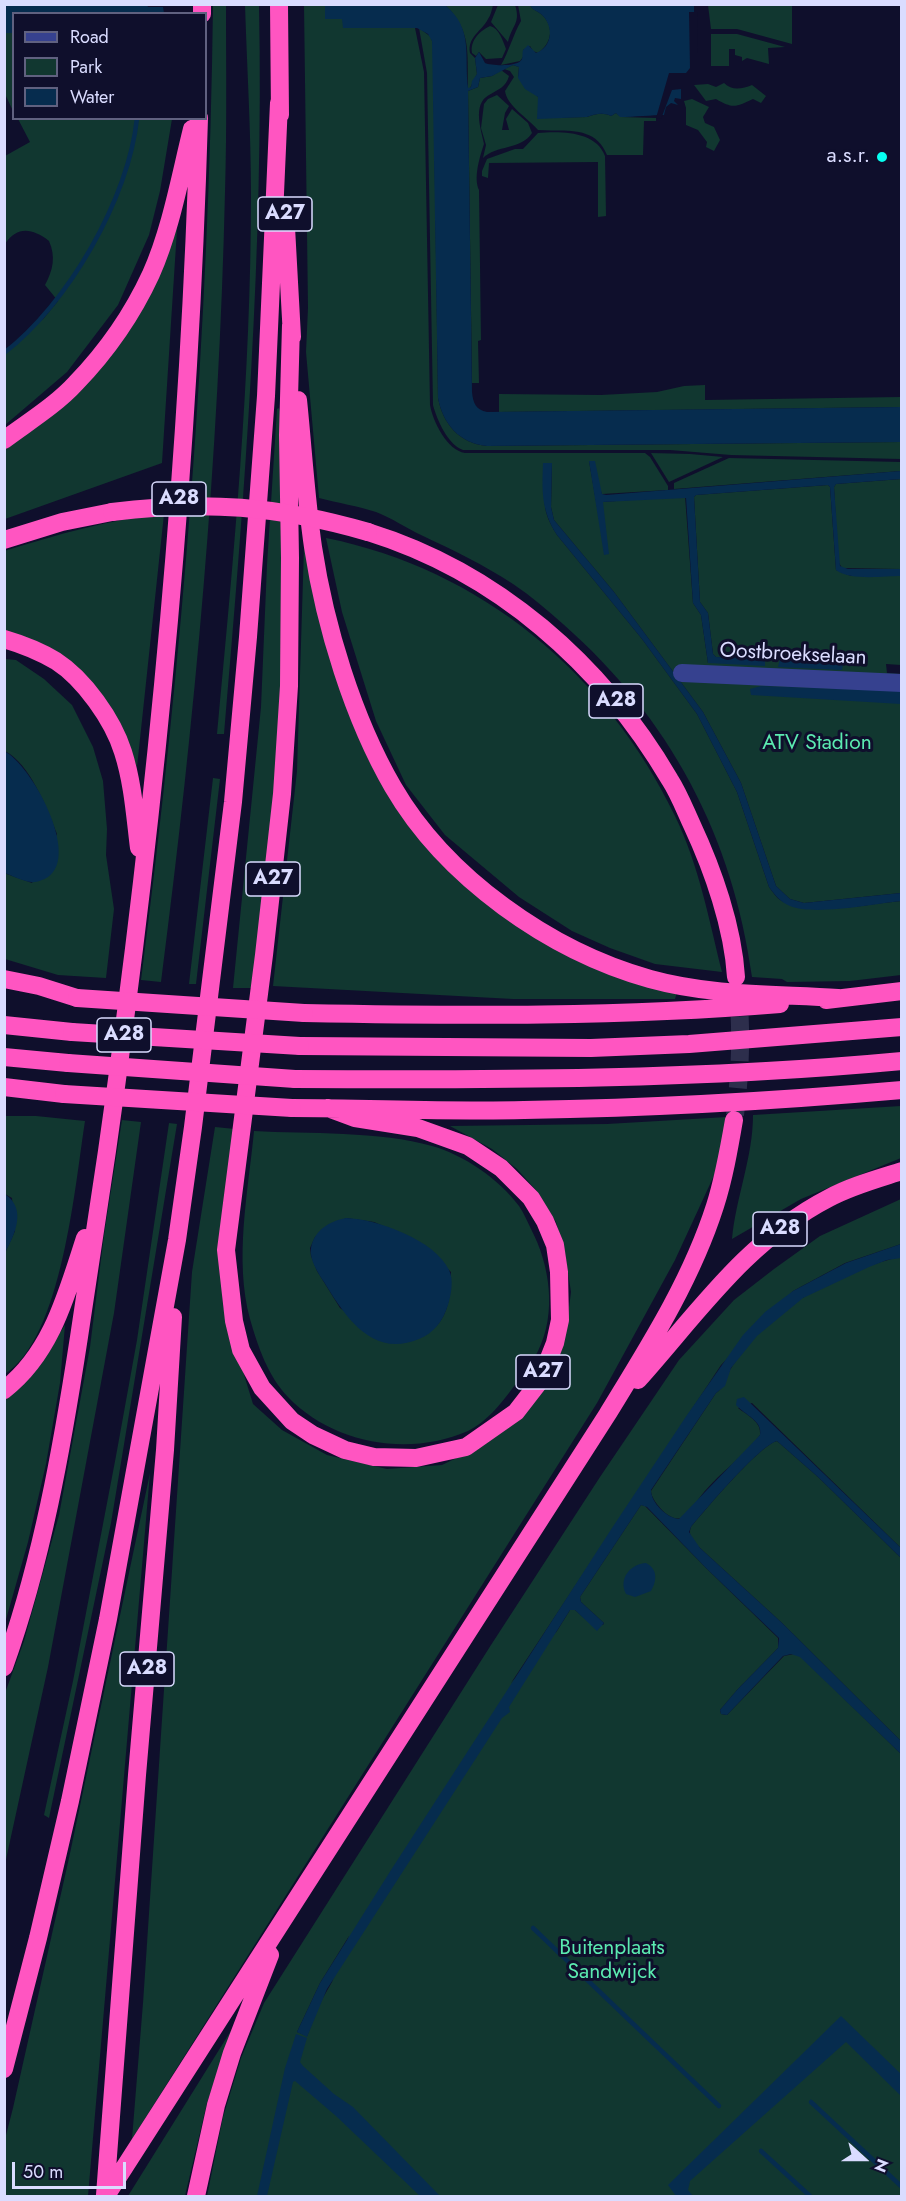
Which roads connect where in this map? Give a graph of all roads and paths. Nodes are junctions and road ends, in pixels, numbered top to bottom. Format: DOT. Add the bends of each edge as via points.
graph roads {
  1 [pos="279,4"];
  2 [pos="279,103"];
  3 [pos="194,120"];
  4 [pos="199,120"];
  5 [pos="291,325"];
  6 [pos="4,440"];
  7 [pos="4,540"];
  8 [pos="4,639"];
  9 [pos="682,673"];
  10 [pos="902,683"];
  11 [pos="142,879"];
  12 [pos="736,977"];
  13 [pos="4,979"];
  14 [pos="4,991"];
  15 [pos="902,991"];
  16 [pos="77,998"];
  17 [pos="838,998"];
  18 [pos="4,1025"];
  19 [pos="902,1027"];
  20 [pos="4,1057"];
  21 [pos="902,1061"];
  22 [pos="4,1089"];
  23 [pos="902,1090"];
  24 [pos="327,1108"];
  25 [pos="734,1120"];
  26 [pos="902,1171"];
  27 [pos="101,1191"];
  28 [pos="177,1240"];
  29 [pos="4,1390"];
  30 [pos="608,1415"];
  31 [pos="4,1666"];
  32 [pos="283,1920"];
  33 [pos="4,2069"];
  34 [pos="105,2196"];
  35 [pos="196,2196"];
  1 -- 2 [label="highway, A28"];
  2 -- 5 [label="highway, A27"];
  2 -- 28 [label="highway, A28" via="266,396 248,636 215,956"];
  3 -- 6 [label="highway" via="166,230 152,273 132,310 76,384"];
  4 -- 11 [label="highway, A28" via="184,434 167,654"];
  5 -- 17 [label="highway, A27" via="313,546 322,592 344,675 368,734 394,788 415,819 453,863 498,903 577,951 640,976 684,986 719,992"];
  5 -- 24 [label="highway, A27" via="289,686 280,817 226,1250 234,1321 242,1350 262,1388 292,1421 313,1435 345,1450 374,1457 416,1458 466,1448 516,1412 540,1381 560,1320 555,1245 531,1198 501,1168 468,1146 418,1128 356,1118"];
  7 -- 12 [label="highway, A28, bridge" via="112,512 187,505 241,506 326,520 368,532 421,551 476,581 568,649 620,704 671,781 704,850 721,899"];
  8 -- 11 [label="highway" via="56,661 88,690 110,720 130,782"];
  9 -- 10 [label="street, Oostbroekselaan"];
  11 -- 27 [label="highway, A28"];
  13 -- 16 [label="highway, A27"];
  14 -- 16 [label="highway, A27"];
  15 -- 17 [label="highway, A27"];
  16 -- 17 [label="highway, A27, bridge" via="304,1013 457,1016 686,1012"];
  18 -- 19 [label="highway, bridge" via="300,1046 591,1048"];
  20 -- 21 [label="highway, bridge" via="295,1079 691,1076"];
  22 -- 24 [label="highway, A27, bridge"];
  23 -- 24 [label="highway, A27" via="817,1098 549,1110"];
  25 -- 30 [label="highway, A28" via="724,1175 681,1289"];
  26 -- 30 [label="highway, A28" via="830,1197 766,1239 735,1267"];
  27 -- 29 [label="highway, A28" via="52,1330 34,1360"];
  27 -- 31 [label="highway, A28" via="64,1432 36,1559"];
  28 -- 33 [label="highway, A28" via="108,1619 70,1801"];
  28 -- 34 [label="highway, A28" via="165,1450"];
  30 -- 32 [label="highway, A28"];
  32 -- 34 [label="highway, A28"];
  32 -- 35 [label="highway, A28" via="232,2054"];
}
